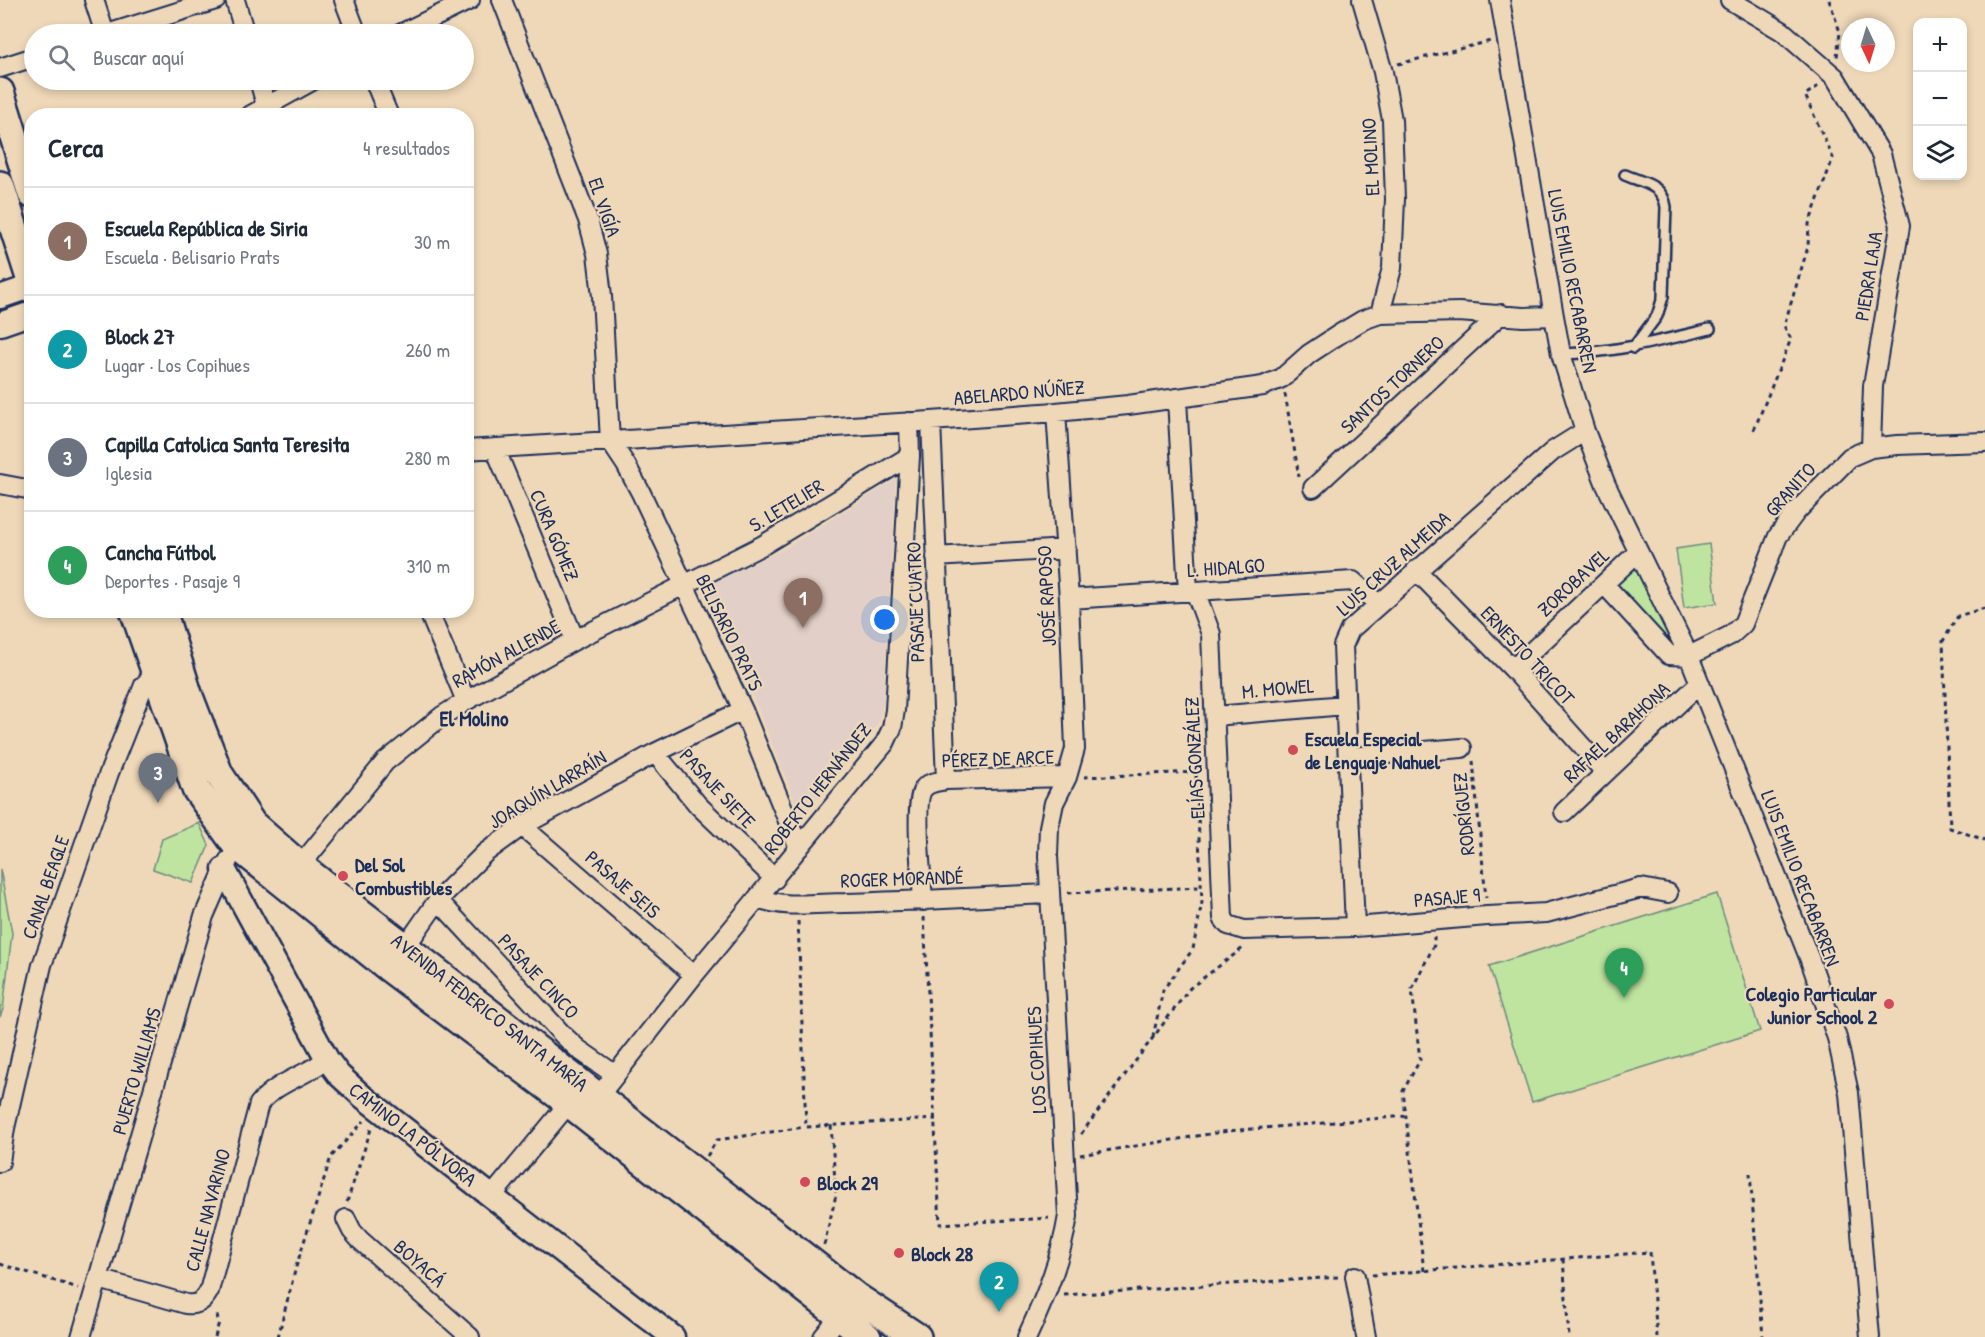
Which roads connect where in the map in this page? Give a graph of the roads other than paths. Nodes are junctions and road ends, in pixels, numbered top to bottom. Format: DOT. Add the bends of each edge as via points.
graph roads {
  1 [pos="94,0"];
  2 [pos="216,0"];
  3 [pos="235,0"];
  4 [pos="344,0"];
  5 [pos="502,0"];
  6 [pos="1362,0"];
  7 [pos="1500,0"];
  8 [pos="1730,0"];
  9 [pos="462,2"];
  10 [pos="102,24"];
  11 [pos="138,24"];
  12 [pos="242,24"];
  13 [pos="353,24"];
  14 [pos="419,24"];
  15 [pos="24,60"];
  16 [pos="0,68"];
  17 [pos="262,90"];
  18 [pos="295,90"];
  19 [pos="378,90"];
  20 [pos="0,92"];
  21 [pos="266,105"];
  22 [pos="261,108"];
  23 [pos="386,108"];
  24 [pos="24,168"];
  25 [pos="1625,175"];
  26 [pos="0,185"];
  27 [pos="24,237"];
  28 [pos="24,288"];
  29 [pos="0,297"];
  30 [pos="1380,314"];
  31 [pos="1501,314"];
  32 [pos="24,316"];
  33 [pos="1554,316"];
  34 [pos="0,324"];
  35 [pos="1710,329"];
  36 [pos="1633,348"];
  37 [pos="1561,354"];
  38 [pos="1177,399"];
  39 [pos="1056,412"];
  40 [pos="931,421"];
  41 [pos="909,422"];
  42 [pos="1585,431"];
  43 [pos="610,441"];
  44 [pos="1985,442"];
  45 [pos="495,448"];
  46 [pos="1871,448"];
  47 [pos="474,449"];
  48 [pos="910,456"];
  49 [pos="0,484"];
  50 [pos="24,488"];
  51 [pos="1313,488"];
  52 [pos="1066,549"];
  53 [pos="1638,552"];
  54 [pos="936,557"];
  55 [pos="1416,570"];
  56 [pos="1604,584"];
  57 [pos="683,586"];
  58 [pos="1192,591"];
  59 [pos="1069,599"];
  60 [pos="1378,604"];
  61 [pos="137,618"];
  62 [pos="164,618"];
  63 [pos="431,618"];
  64 [pos="574,640"];
  65 [pos="1689,656"];
  66 [pos="1513,669"];
  67 [pos="156,674"];
  68 [pos="1699,684"];
  69 [pos="466,701"];
  70 [pos="1346,705"];
  71 [pos="743,710"];
  72 [pos="1215,716"];
  73 [pos="1462,748"];
  74 [pos="655,753"];
  75 [pos="1348,757"];
  76 [pos="1605,772"];
  77 [pos="1067,777"];
  78 [pos="938,782"];
  79 [pos="1564,812"];
  80 [pos="522,826"];
  81 [pos="244,835"];
  82 [pos="799,848"];
  83 [pos="300,866"];
  84 [pos="224,869"];
  85 [pos="775,879"];
  86 [pos="1668,893"];
  87 [pos="1049,894"];
  88 [pos="758,898"];
  89 [pos="438,900"];
  90 [pos="923,901"];
  91 [pos="1228,925"];
  92 [pos="1355,927"];
  93 [pos="406,946"];
  94 [pos="694,975"];
  95 [pos="327,1059"];
  96 [pos="592,1097"];
  97 [pos="0,1162"];
  98 [pos="492,1196"];
  99 [pos="346,1219"];
  100 [pos="1355,1276"];
  101 [pos="96,1286"];
  102 [pos="848,1306"];
  103 [pos="81,1337"];
  104 [pos="470,1337"];
  105 [pos="674,1337"];
  106 [pos="823,1337"];
  107 [pos="867,1337"];
  108 [pos="917,1337"];
  109 [pos="1027,1337"];
  110 [pos="1366,1337"];
  111 [pos="1870,1337"];
  1 -- 10 [label="street"];
  2 -- 11 [label="street"];
  3 -- 12 [label="street"];
  4 -- 13 [label="street"];
  5 -- 43 [label="street, EL VIGÍA" via="588,220 597,254"];
  6 -- 30 [label="street, EL MOLINO" via="1392,120 1392,268"];
  7 -- 33 [label="street, LUIS EMILIO RECABARREN"];
  8 -- 46 [label="street, PIEDRA LAJA" via="1782,31 1835,77 1881,154 1900,226 1873,386"];
  9 -- 14 [label="street"];
  15 -- 16 [label="street"];
  17 -- 21 [label="street"];
  18 -- 21 [label="street"];
  19 -- 23 [label="street"];
  20 -- 24 [label="main road"];
  21 -- 22 [label="street"];
  25 -- 36 [label="lane" via="1660,190 1666,207 1663,297 1656,316"];
  26 -- 27 [label="main road"];
  28 -- 29 [label="street"];
  30 -- 31 [label="street, ABELARDO NÚÑEZ"];
  30 -- 38 [label="street, ABELARDO NÚÑEZ" via="1338,335 1282,378 1263,386"];
  31 -- 33 [label="street, ABELARDO NÚÑEZ"];
  31 -- 51 [label="street, SANTOS TORNERO"];
  32 -- 34 [label="street"];
  33 -- 37 [label="street, LUIS EMILIO RECABARREN"];
  35 -- 36 [label="lane"];
  36 -- 37 [label="lane"];
  37 -- 42 [label="street, LUIS EMILIO RECABARREN"];
  38 -- 39 [label="street, ABELARDO NÚÑEZ"];
  38 -- 58 [label="street, ELÍAS GONZÁLEZ"];
  39 -- 40 [label="street, ABELARDO NÚÑEZ"];
  39 -- 52 [label="street, JOSÉ RAPOSO"];
  40 -- 41 [label="street, ABELARDO NÚÑEZ"];
  40 -- 54 [label="street, PASAJE CUATRO"];
  41 -- 43 [label="street, ABELARDO NÚÑEZ"];
  41 -- 48 [label="street, ROBERTO HERNÁNDEZ"];
  42 -- 53 [label="street, LUIS EMILIO RECABARREN"];
  42 -- 55 [label="street, LUIS CRUZ ALMEIDA" via="1552,451"];
  43 -- 45 [label="street, ABELARDO NÚÑEZ"];
  43 -- 57 [label="street, BELISARIO PRATS" via="626,465"];
  44 -- 46 [label="street, GRANITO"];
  45 -- 47 [label="street, ABELARDO NÚÑEZ"];
  45 -- 64 [label="street, CURA GÓMEZ"];
  46 -- 65 [label="street, GRANITO" via="1850,457 1778,536 1743,624 1731,635"];
  48 -- 57 [label="street, S. LETELIER" via="764,545"];
  48 -- 82 [label="street, ROBERTO HERNÁNDEZ" via="892,728 875,757"];
  49 -- 50 [label="street"];
  52 -- 54 [label="street"];
  52 -- 59 [label="street, JOSÉ RAPOSO"];
  53 -- 56 [label="street, ZOROBAVEL"];
  53 -- 65 [label="street, LUIS EMILIO RECABARREN"];
  54 -- 78 [label="street, PASAJE CUATRO"];
  55 -- 60 [label="street, LUIS CRUZ ALMEIDA"];
  55 -- 66 [label="street, ERNESTO TRICOT"];
  56 -- 65 [label="street" via="1669,655"];
  56 -- 66 [label="street, ZOROBAVEL"];
  57 -- 64 [label="street, RAMÓN ALLENDE"];
  57 -- 71 [label="street, BELISARIO PRATS"];
  58 -- 59 [label="street, L. HIDALGO"];
  58 -- 60 [label="street, L. HIDALGO" via="1353,581"];
  58 -- 72 [label="street, ELÍAS GONZÁLEZ" via="1211,634"];
  59 -- 77 [label="street, JOSÉ RAPOSO" via="1075,749"];
  60 -- 70 [label="street, LUIS CRUZ ALMEIDA" via="1350,630 1343,646"];
  61 -- 67 [label="main road, AVENIDA FEDERICO SANTA MARÍA"];
  62 -- 81 [label="main road, AVENIDA FEDERICO SANTA MARÍA" via="188,694"];
  63 -- 69 [label="street"];
  64 -- 69 [label="street, RAMÓN ALLENDE"];
  65 -- 68 [label="street, LUIS EMILIO RECABARREN"];
  66 -- 76 [label="street, ERNESTO TRICOT"];
  67 -- 81 [label="main road, AVENIDA FEDERICO SANTA MARÍA" via="196,789"];
  67 -- 97 [label="street, CANAL BEAGLE" via="144,685 42,964"];
  68 -- 76 [label="street, RAFAEL BARAHONA"];
  68 -- 111 [label="street, LUIS EMILIO RECABARREN" via="1810,960 1837,1038 1849,1093"];
  69 -- 83 [label="street, RAMÓN ALLENDE" via="385,762"];
  70 -- 72 [label="street, M. MOWEL"];
  70 -- 75 [label="street, LUIS CRUZ ALMEIDA"];
  71 -- 74 [label="street, JOAQUÍN LARRAÍN"];
  71 -- 82 [label="street, BELISARIO PRATS"];
  72 -- 91 [label="street, ELÍAS GONZÁLEZ" via="1224,918"];
  73 -- 75 [label="street"];
  74 -- 80 [label="street, JOAQUÍN LARRAÍN"];
  74 -- 85 [label="street, PASAJE SIETE" via="698,805"];
  75 -- 92 [label="street, LUIS CRUZ ALMEIDA"];
  76 -- 79 [label="street, RAFAEL BARAHONA"];
  77 -- 78 [label="street, PÉREZ DE ARCE"];
  77 -- 87 [label="street, LOS COPIHUES" via="1054,803 1049,828"];
  78 -- 90 [label="street" via="923,788 918,810"];
  80 -- 89 [label="street, JOAQUÍN LARRAÍN" via="485,853"];
  80 -- 94 [label="street, PASAJE SEIS"];
  81 -- 83 [label="main road, AVENIDA FEDERICO SANTA MARÍA"];
  81 -- 84 [label="street, PUERTO WILLIAMS"];
  81 -- 96 [label="main road, AVENIDA FEDERICO SANTA MARÍA" via="389,968"];
  82 -- 85 [label="street, ROBERTO HERNÁNDEZ"];
  83 -- 93 [label="main road, AVENIDA FEDERICO SANTA MARÍA"];
  84 -- 95 [label="street, CAMINO LA PÓLVORA"];
  84 -- 101 [label="street, PUERTO WILLIAMS" via="204,916"];
  85 -- 88 [label="street, ROBERTO HERNÁNDEZ"];
  86 -- 92 [label="street, PASAJE 9" via="1641,888 1546,913"];
  87 -- 90 [label="street, ROGER MORANDÉ"];
  87 -- 109 [label="street, LOS COPIHUES" via="1068,1216 1046,1297"];
  88 -- 90 [label="street, ROGER MORANDÉ" via="798,904"];
  88 -- 94 [label="street, ROBERTO HERNÁNDEZ"];
  89 -- 93 [label="street, JOAQUÍN LARRAÍN"];
  89 -- 96 [label="street, PASAJE CINCO" via="578,1049"];
  91 -- 92 [label="street, PASAJE 9" via="1264,931"];
  93 -- 96 [label="main road, AVENIDA FEDERICO SANTA MARÍA"];
  94 -- 96 [label="street, ROBERTO HERNÁNDEZ"];
  95 -- 98 [label="street, CAMINO LA PÓLVORA" via="362,1096"];
  95 -- 101 [label="street, CALLE NAVARINO" via="267,1095 260,1104 205,1299 186,1305"];
  96 -- 98 [label="street, ROBERTO HERNÁNDEZ"];
  96 -- 102 [label="main road, AVENIDA FEDERICO SANTA MARÍA"];
  96 -- 102 [label="main road, AVENIDA FEDERICO SANTA MARÍA" via="819,1268"];
  98 -- 105 [label="street, CAMINO LA PÓLVORA"];
  99 -- 104 [label="street, BOYACÁ" via="360,1240"];
  100 -- 110 [label="street"];
  101 -- 103 [label="street, PUERTO WILLIAMS"];
  102 -- 106 [label="street"];
  102 -- 107 [label="main road, AVENIDA FEDERICO SANTA MARÍA"];
  102 -- 108 [label="main road, AVENIDA FEDERICO SANTA MARÍA"];
}
